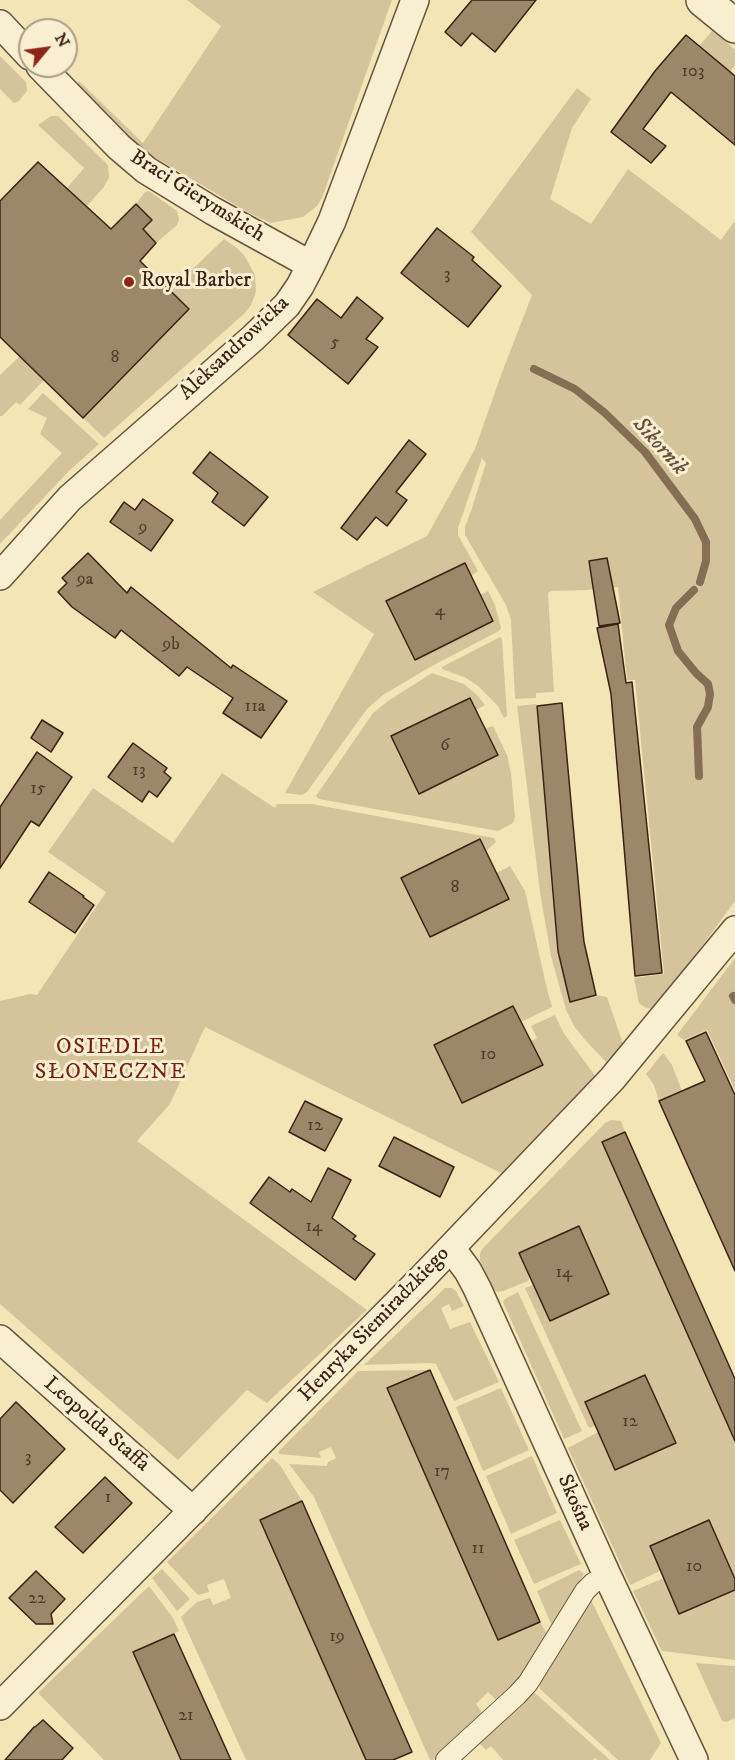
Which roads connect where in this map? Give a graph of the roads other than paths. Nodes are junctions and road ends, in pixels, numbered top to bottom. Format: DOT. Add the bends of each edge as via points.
graph roads {
  1 [pos="415,0"];
  2 [pos="0,24"];
  3 [pos="18,43"];
  4 [pos="52,78"];
  5 [pos="311,266"];
  6 [pos="0,576"];
  7 [pos="735,930"];
  8 [pos="451,1248"];
  9 [pos="0,1339"];
  10 [pos="193,1511"];
  11 [pos="607,1575"];
  12 [pos="0,1706"];
  13 [pos="446,1760"];
  14 [pos="694,1760"];
  1 -- 5 [label="street, Aleksandrowicka" via="332,221"];
  2 -- 3 [label="street"];
  4 -- 5 [label="street, Braci Gierymskich" via="146,170"];
  5 -- 6 [label="street, Aleksandrowicka" via="287,305 270,322 70,498"];
  7 -- 8 [label="street, Henryka Siemiradzkiego" via="612,1079"];
  8 -- 10 [label="street, Henryka Siemiradzkiego"];
  8 -- 11 [label="street, Skośna" via="477,1288"];
  9 -- 10 [label="street, Leopolda Staffa"];
  10 -- 12 [label="street, Henryka Siemiradzkiego"];
  11 -- 13 [label="street" via="585,1591 528,1683"];
  11 -- 14 [label="street, Skośna"];
}
